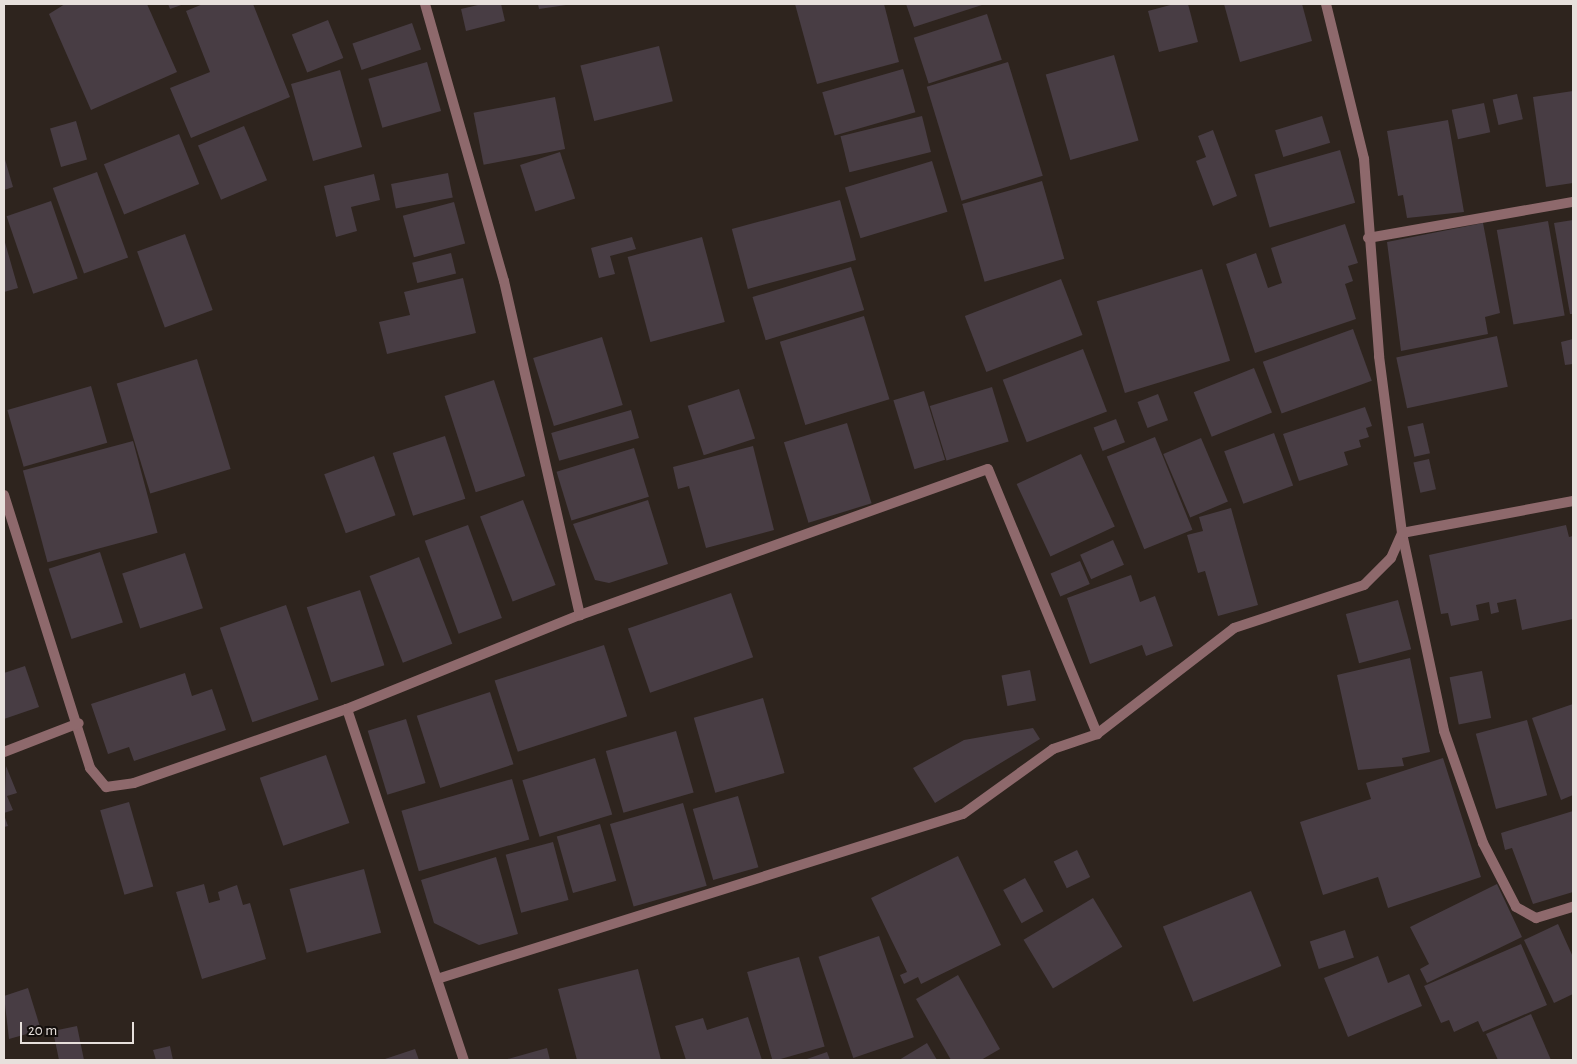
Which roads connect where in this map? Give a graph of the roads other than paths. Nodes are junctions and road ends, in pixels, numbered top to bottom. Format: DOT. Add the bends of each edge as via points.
graph roads {
  1 [pos="425,4"];
  2 [pos="1326,4"];
  3 [pos="1573,202"];
  4 [pos="1368,238"];
  5 [pos="4,495"];
  6 [pos="1573,501"];
  7 [pos="1402,533"];
  8 [pos="580,614"];
  9 [pos="347,710"];
  10 [pos="79,723"];
  11 [pos="1097,734"];
  12 [pos="4,752"];
  13 [pos="1573,907"];
  14 [pos="436,979"];
  15 [pos="464,1060"];
  1 -- 8 [label="street" via="504,281"];
  2 -- 4 [label="street" via="1364,159"];
  3 -- 4 [label="street"];
  4 -- 7 [label="street"];
  5 -- 10 [label="street"];
  6 -- 7 [label="street"];
  7 -- 11 [label="street" via="1391,558 1364,585 1234,628"];
  7 -- 13 [label="street" via="1442,722 1483,843 1516,907 1527,917"];
  8 -- 9 [label="street"];
  8 -- 11 [label="street" via="988,469"];
  9 -- 10 [label="street" via="116,789 97,780"];
  9 -- 14 [label="street"];
  10 -- 12 [label="street"];
  11 -- 14 [label="street" via="1053,749 963,814"];
  14 -- 15 [label="street"];
}
